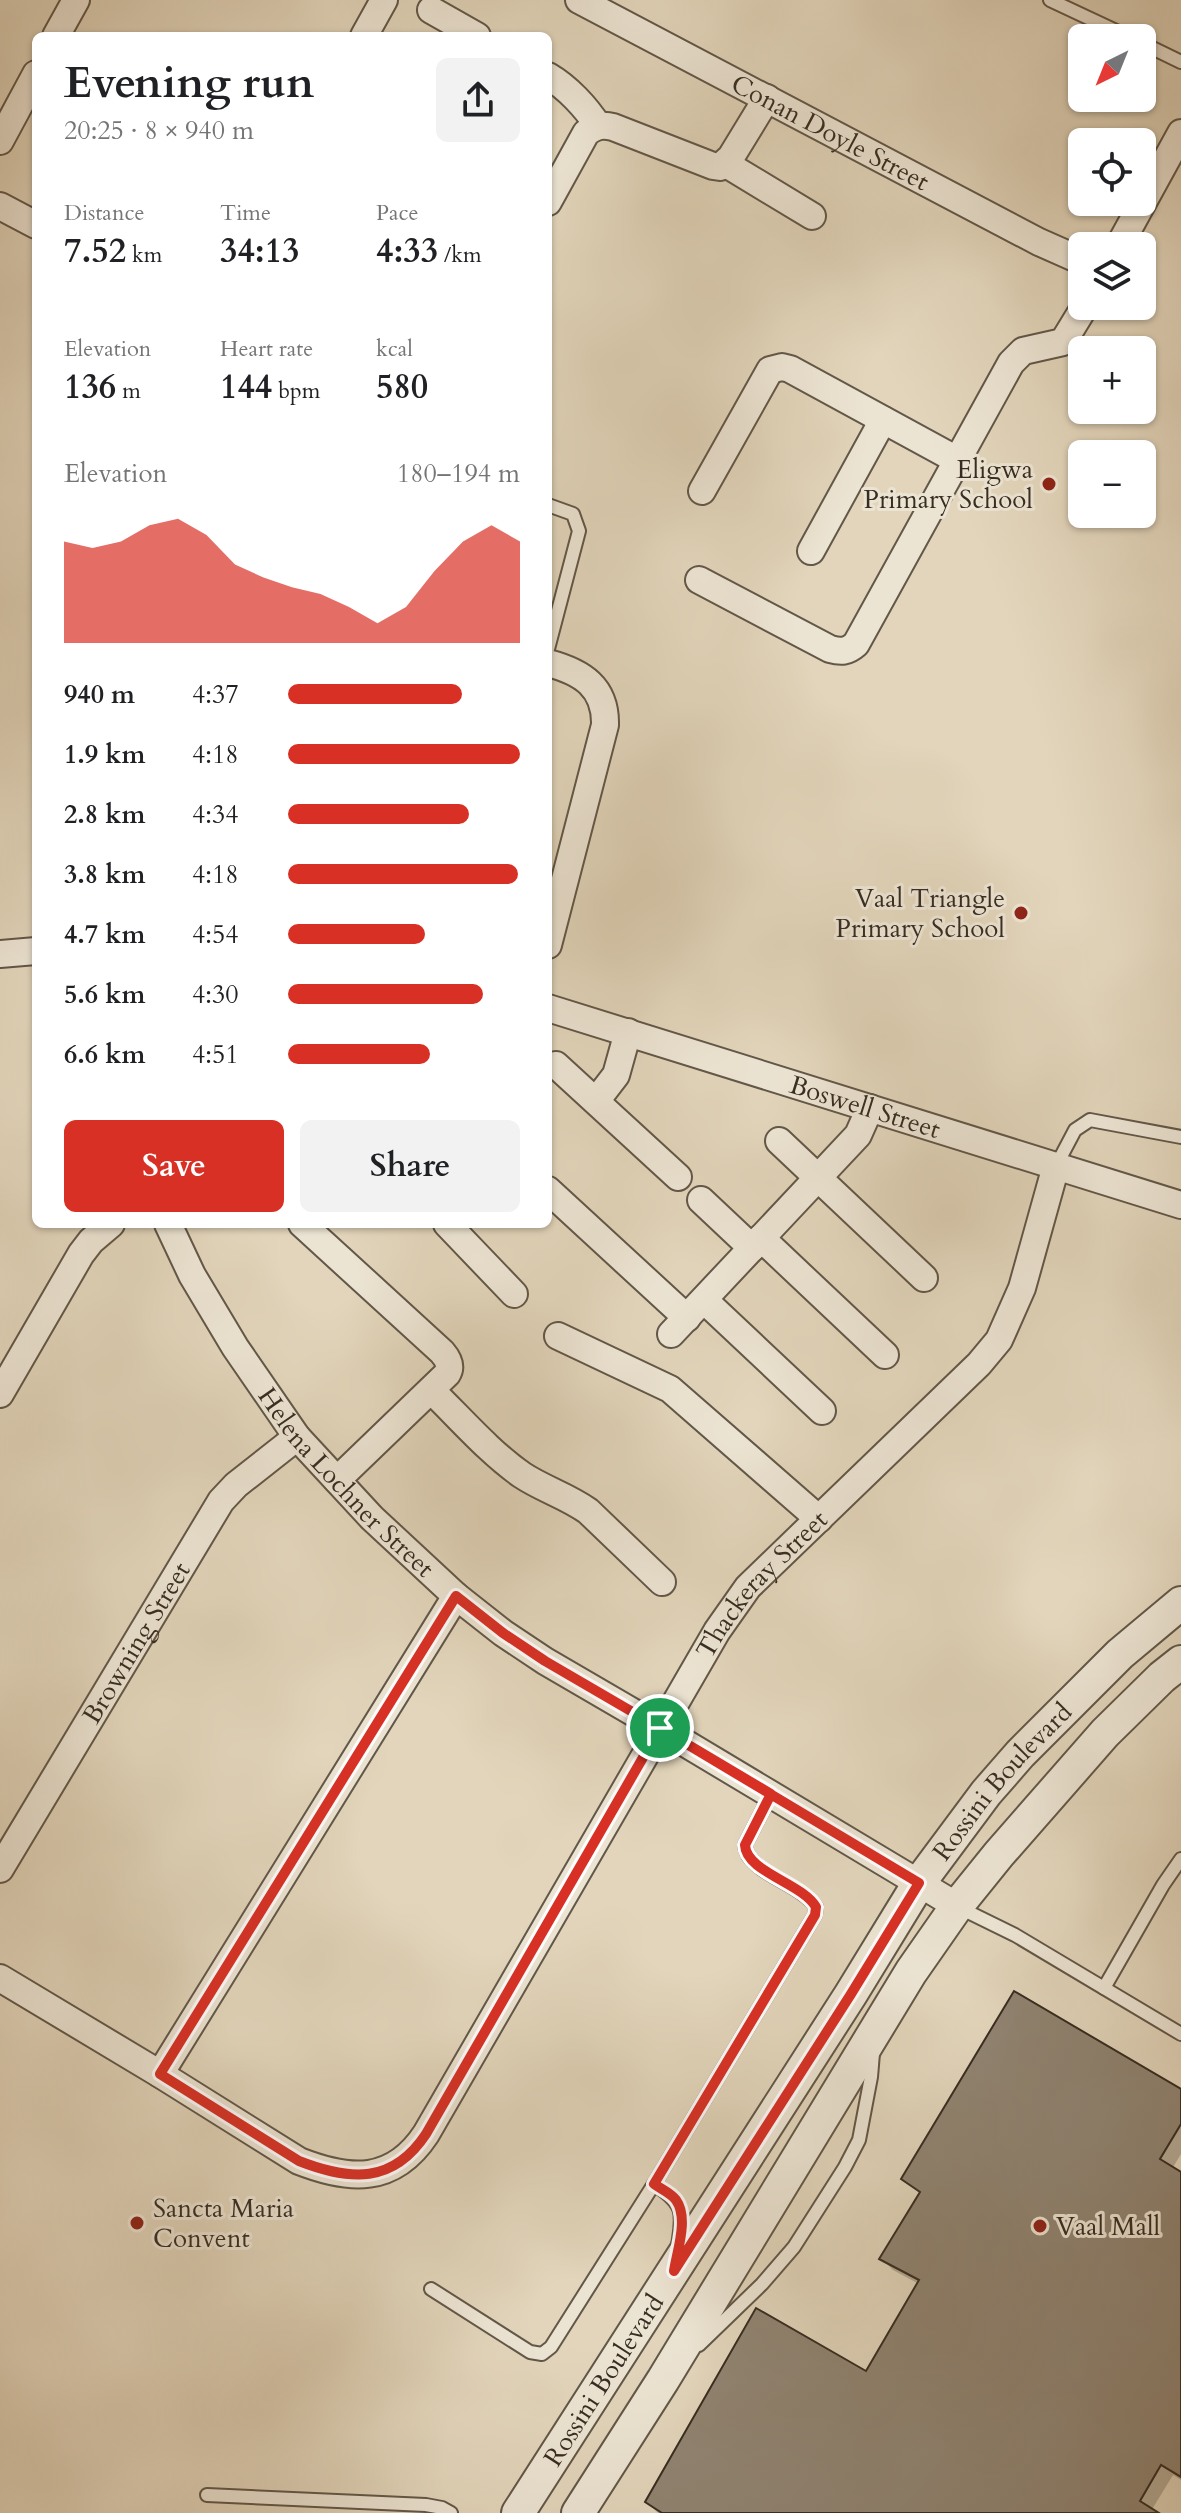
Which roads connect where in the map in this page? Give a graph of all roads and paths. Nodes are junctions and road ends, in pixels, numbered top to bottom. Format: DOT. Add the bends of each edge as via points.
graph roads {
  1 [pos="76,0"];
  2 [pos="384,0"];
  3 [pos="579,0"];
  4 [pos="1050,0"];
  5 [pos="431,10"];
  6 [pos="1101,24"];
  7 [pos="58,32"];
  8 [pos="366,32"];
  9 [pos="470,32"];
  10 [pos="1156,50"];
  11 [pos="1181,62"];
  12 [pos="552,79"];
  13 [pos="32,81"];
  14 [pos="767,98"];
  15 [pos="598,126"];
  16 [pos="1181,133"];
  17 [pos="0,141"];
  18 [pos="726,164"];
  19 [pos="552,195"];
  20 [pos="0,206"];
  21 [pos="812,216"];
  22 [pos="32,223"];
  23 [pos="1127,232"];
  24 [pos="1068,255"];
  25 [pos="1076,320"];
  26 [pos="883,420"];
  27 [pos="957,460"];
  28 [pos="702,491"];
  29 [pos="552,506"];
  30 [pos="811,551"];
  31 [pos="699,580"];
  32 [pos="552,634"];
  33 [pos="552,664"];
  34 [pos="552,930"];
  35 [pos="32,951"];
  36 [pos="0,954"];
  37 [pos="552,1009"];
  38 [pos="628,1032"];
  39 [pos="556,1065"];
  40 [pos="596,1101"];
  41 [pos="870,1108"];
  42 [pos="1181,1137"];
  43 [pos="779,1141"];
  44 [pos="1056,1166"];
  45 [pos="678,1177"];
  46 [pos="818,1177"];
  47 [pos="552,1194"];
  48 [pos="701,1200"];
  49 [pos="1181,1205"];
  50 [pos="106,1228"];
  51 [pos="170,1228"];
  52 [pos="306,1228"];
  53 [pos="451,1228"];
  54 [pos="756,1243"];
  55 [pos="924,1278"];
  56 [pos="514,1294"];
  57 [pos="687,1317"];
  58 [pos="558,1336"];
  59 [pos="885,1355"];
  60 [pos="431,1390"];
  61 [pos="0,1394"];
  62 [pos="822,1411"];
  63 [pos="297,1437"];
  64 [pos="337,1480"];
  65 [pos="819,1519"];
  66 [pos="662,1582"];
  67 [pos="456,1596"];
  68 [pos="1181,1603"];
  69 [pos="1179,1668"];
  70 [pos="660,1728"];
  71 [pos="771,1794"];
  72 [pos="1181,1859"];
  73 [pos="0,1869"];
  74 [pos="919,1883"];
  75 [pos="957,1906"];
  76 [pos="0,1978"];
  77 [pos="1104,1988"];
  78 [pos="874,2034"];
  79 [pos="1181,2034"];
  80 [pos="160,2074"];
  81 [pos="654,2184"];
  82 [pos="674,2271"];
  83 [pos="431,2289"];
  84 [pos="663,2380"];
  85 [pos="207,2495"];
  86 [pos="451,2513"];
  87 [pos="518,2513"];
  88 [pos="578,2513"];
  1 -- 7 [label="street"];
  2 -- 8 [label="street"];
  3 -- 14 [label="street, Conan Doyle Street"];
  4 -- 6 [label="lane"];
  5 -- 9 [label="street"];
  10 -- 11 [label="lane"];
  12 -- 15 [label="street"];
  13 -- 17 [label="street"];
  14 -- 18 [label="street"];
  14 -- 24 [label="street, Conan Doyle Street"];
  15 -- 18 [label="street" via="713,166"];
  15 -- 19 [label="street" via="586,133"];
  16 -- 23 [label="street"];
  18 -- 21 [label="street"];
  20 -- 22 [label="street"];
  25 -- 27 [label="street" via="1063,342 1023,351 1011,363"];
  26 -- 27 [label="street"];
  26 -- 28 [label="street" via="790,369 774,368"];
  26 -- 30 [label="street"];
  27 -- 31 [label="street" via="850,649 830,649"];
  29 -- 32 [label="lane" via="573,514 579,531"];
  33 -- 34 [label="street" via="587,681 602,700 605,725"];
  35 -- 36 [label="street"];
  37 -- 38 [label="street, Boswell Street"];
  38 -- 40 [label="street" via="616,1075"];
  38 -- 41 [label="street, Boswell Street"];
  39 -- 40 [label="street"];
  40 -- 45 [label="street"];
  41 -- 44 [label="street, Boswell Street"];
  41 -- 46 [label="street" via="858,1135"];
  42 -- 44 [label="lane" via="1090,1120 1075,1130"];
  43 -- 46 [label="street"];
  44 -- 49 [label="street, Boswell Street"];
  44 -- 65 [label="street, Thackeray Street" via="1022,1288 999,1340"];
  46 -- 54 [label="street"];
  46 -- 55 [label="street"];
  47 -- 57 [label="street"];
  48 -- 54 [label="street"];
  50 -- 61 [label="street" via="81,1254"];
  51 -- 63 [label="street, Helena Lochner Street" via="235,1347"];
  52 -- 60 [label="street" via="446,1358 450,1369"];
  53 -- 56 [label="street"];
  54 -- 57 [label="street"];
  54 -- 59 [label="street"];
  57 -- 62 [label="street"];
  58 -- 65 [label="street" via="670,1389"];
  60 -- 64 [label="street"];
  60 -- 66 [label="street" via="515,1469 588,1511"];
  63 -- 64 [label="street, Helena Lochner Street"];
  63 -- 73 [label="street, Browning Street" via="221,1501"];
  64 -- 67 [label="street, Helena Lochner Street"];
  65 -- 70 [label="street, Thackeray Street" via="748,1587"];
  67 -- 70 [label="street, Helena Lochner Street" via="545,1661"];
  67 -- 80 [label="street"];
  68 -- 74 [label="street, Rossini Boulevard" via="1120,1654 1020,1754"];
  69 -- 75 [label="street, Rossini Boulevard" via="1105,1733"];
  70 -- 71 [label="street, Helena Lochner Street"];
  70 -- 80 [label="street, Thackeray Street" via="426,2134 406,2160 371,2173 322,2170"];
  71 -- 74 [label="street, Helena Lochner Street"];
  71 -- 81 [label="lane" via="745,1851 753,1862 807,1897 816,1907 815,1915"];
  72 -- 77 [label="lane"];
  74 -- 75 [label="street, Helena Lochner Street"];
  74 -- 82 [label="street, Rossini Boulevard"];
  75 -- 77 [label="lane"];
  75 -- 78 [label="street, Rossini Boulevard"];
  76 -- 80 [label="street"];
  77 -- 79 [label="lane"];
  78 -- 84 [label="street, Rossini Boulevard"];
  78 -- 84 [label="lane" via="859,2140 845,2167 794,2247"];
  81 -- 82 [label="lane" via="680,2207"];
  81 -- 83 [label="lane" via="542,2354 530,2352"];
  82 -- 87 [label="street, Rossini Boulevard"];
  84 -- 88 [label="street, Rossini Boulevard"];
  85 -- 86 [label="lane" via="426,2505"];
}
